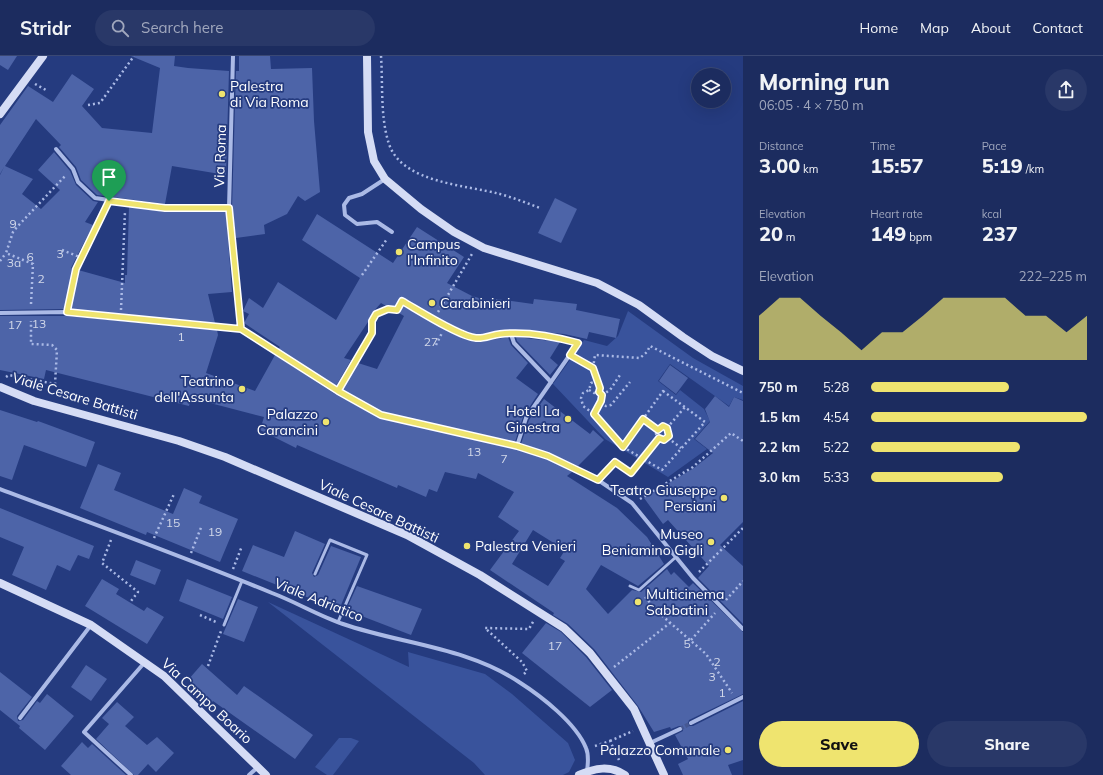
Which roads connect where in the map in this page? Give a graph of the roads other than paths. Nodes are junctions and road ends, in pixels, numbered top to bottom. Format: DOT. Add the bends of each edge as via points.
graph roads {
  1 [pos="43,56"];
  2 [pos="234,56"];
  3 [pos="366,56"];
  4 [pos="0,114"];
  5 [pos="56,149"];
  6 [pos="384,179"];
  7 [pos="229,208"];
  8 [pos="392,232"];
  9 [pos="0,313"];
  10 [pos="241,329"];
  11 [pos="511,334"];
  12 [pos="743,371"];
  13 [pos="550,382"];
  14 [pos="0,387"];
  15 [pos="338,391"];
  16 [pos="517,446"];
  17 [pos="631,473"];
  18 [pos="598,480"];
  19 [pos="0,489"];
  20 [pos="676,558"];
  21 [pos="315,574"];
  22 [pos="242,581"];
  23 [pos="0,583"];
  24 [pos="630,586"];
  25 [pos="338,622"];
  26 [pos="91,625"];
  27 [pos="224,625"];
  28 [pos="743,629"];
  29 [pos="145,662"];
  30 [pos="743,698"];
  31 [pos="20,718"];
  32 [pos="691,723"];
  33 [pos="680,729"];
  34 [pos="650,744"];
  35 [pos="258,767"];
  36 [pos="587,772"];
  37 [pos="131,775"];
  38 [pos="249,775"];
  39 [pos="266,775"];
  40 [pos="579,775"];
  41 [pos="625,775"];
  42 [pos="664,775"];
  1 -- 4 [label="street"];
  2 -- 7 [label="street, Via Roma"];
  3 -- 6 [label="street" via="368,132 374,161"];
  5 -- 7 [label="street" via="73,169 78,182 95,198 165,208"];
  6 -- 8 [label="street" via="362,194 349,198 344,205 345,215 357,224 376,222"];
  6 -- 12 [label="street" via="454,232 477,244 597,283 639,305 712,356"];
  7 -- 10 [label="street, Via Roma"];
  9 -- 10 [label="street" via="67,312"];
  10 -- 15 [label="street"];
  11 -- 13 [label="street" via="514,343"];
  11 -- 13 [label="street" via="550,336 578,343"];
  11 -- 15 [label="street" via="474,338 402,301 397,310 388,309 376,314 372,321 372,333"];
  13 -- 16 [label="street" via="526,418"];
  14 -- 34 [label="street, Viale Cesare Battisti" via="34,401 179,441 232,460 407,535 480,575 564,628 606,672 634,710"];
  15 -- 16 [label="street" via="381,415"];
  16 -- 18 [label="street" via="548,456"];
  17 -- 18 [label="lane" via="615,462"];
  18 -- 20 [label="street" via="632,504"];
  19 -- 22 [label="street, Viale Adriatico"];
  20 -- 24 [label="lane" via="639,590"];
  20 -- 28 [label="street"];
  21 -- 25 [label="lane" via="330,540 367,555"];
  22 -- 25 [label="street, Viale Adriatico"];
  22 -- 27 [label="lane"];
  23 -- 26 [label="street, Via Campo Boario"];
  25 -- 36 [label="street, Viale Adriatico" via="376,635 478,660 518,681 545,701 569,724 587,749"];
  26 -- 29 [label="street, Via Campo Boario"];
  26 -- 31 [label="street"];
  29 -- 35 [label="street, Via Campo Boario" via="164,676"];
  29 -- 37 [label="street" via="84,732"];
  30 -- 32 [label="street"];
  33 -- 34 [label="street"];
  34 -- 42 [label="street, Viale Cesare Battisti"];
  35 -- 38 [label="street"];
  35 -- 39 [label="street, Via Campo Boario"];
  36 -- 40 [label="street"];
  36 -- 41 [label="street" via="608,768"];
}
